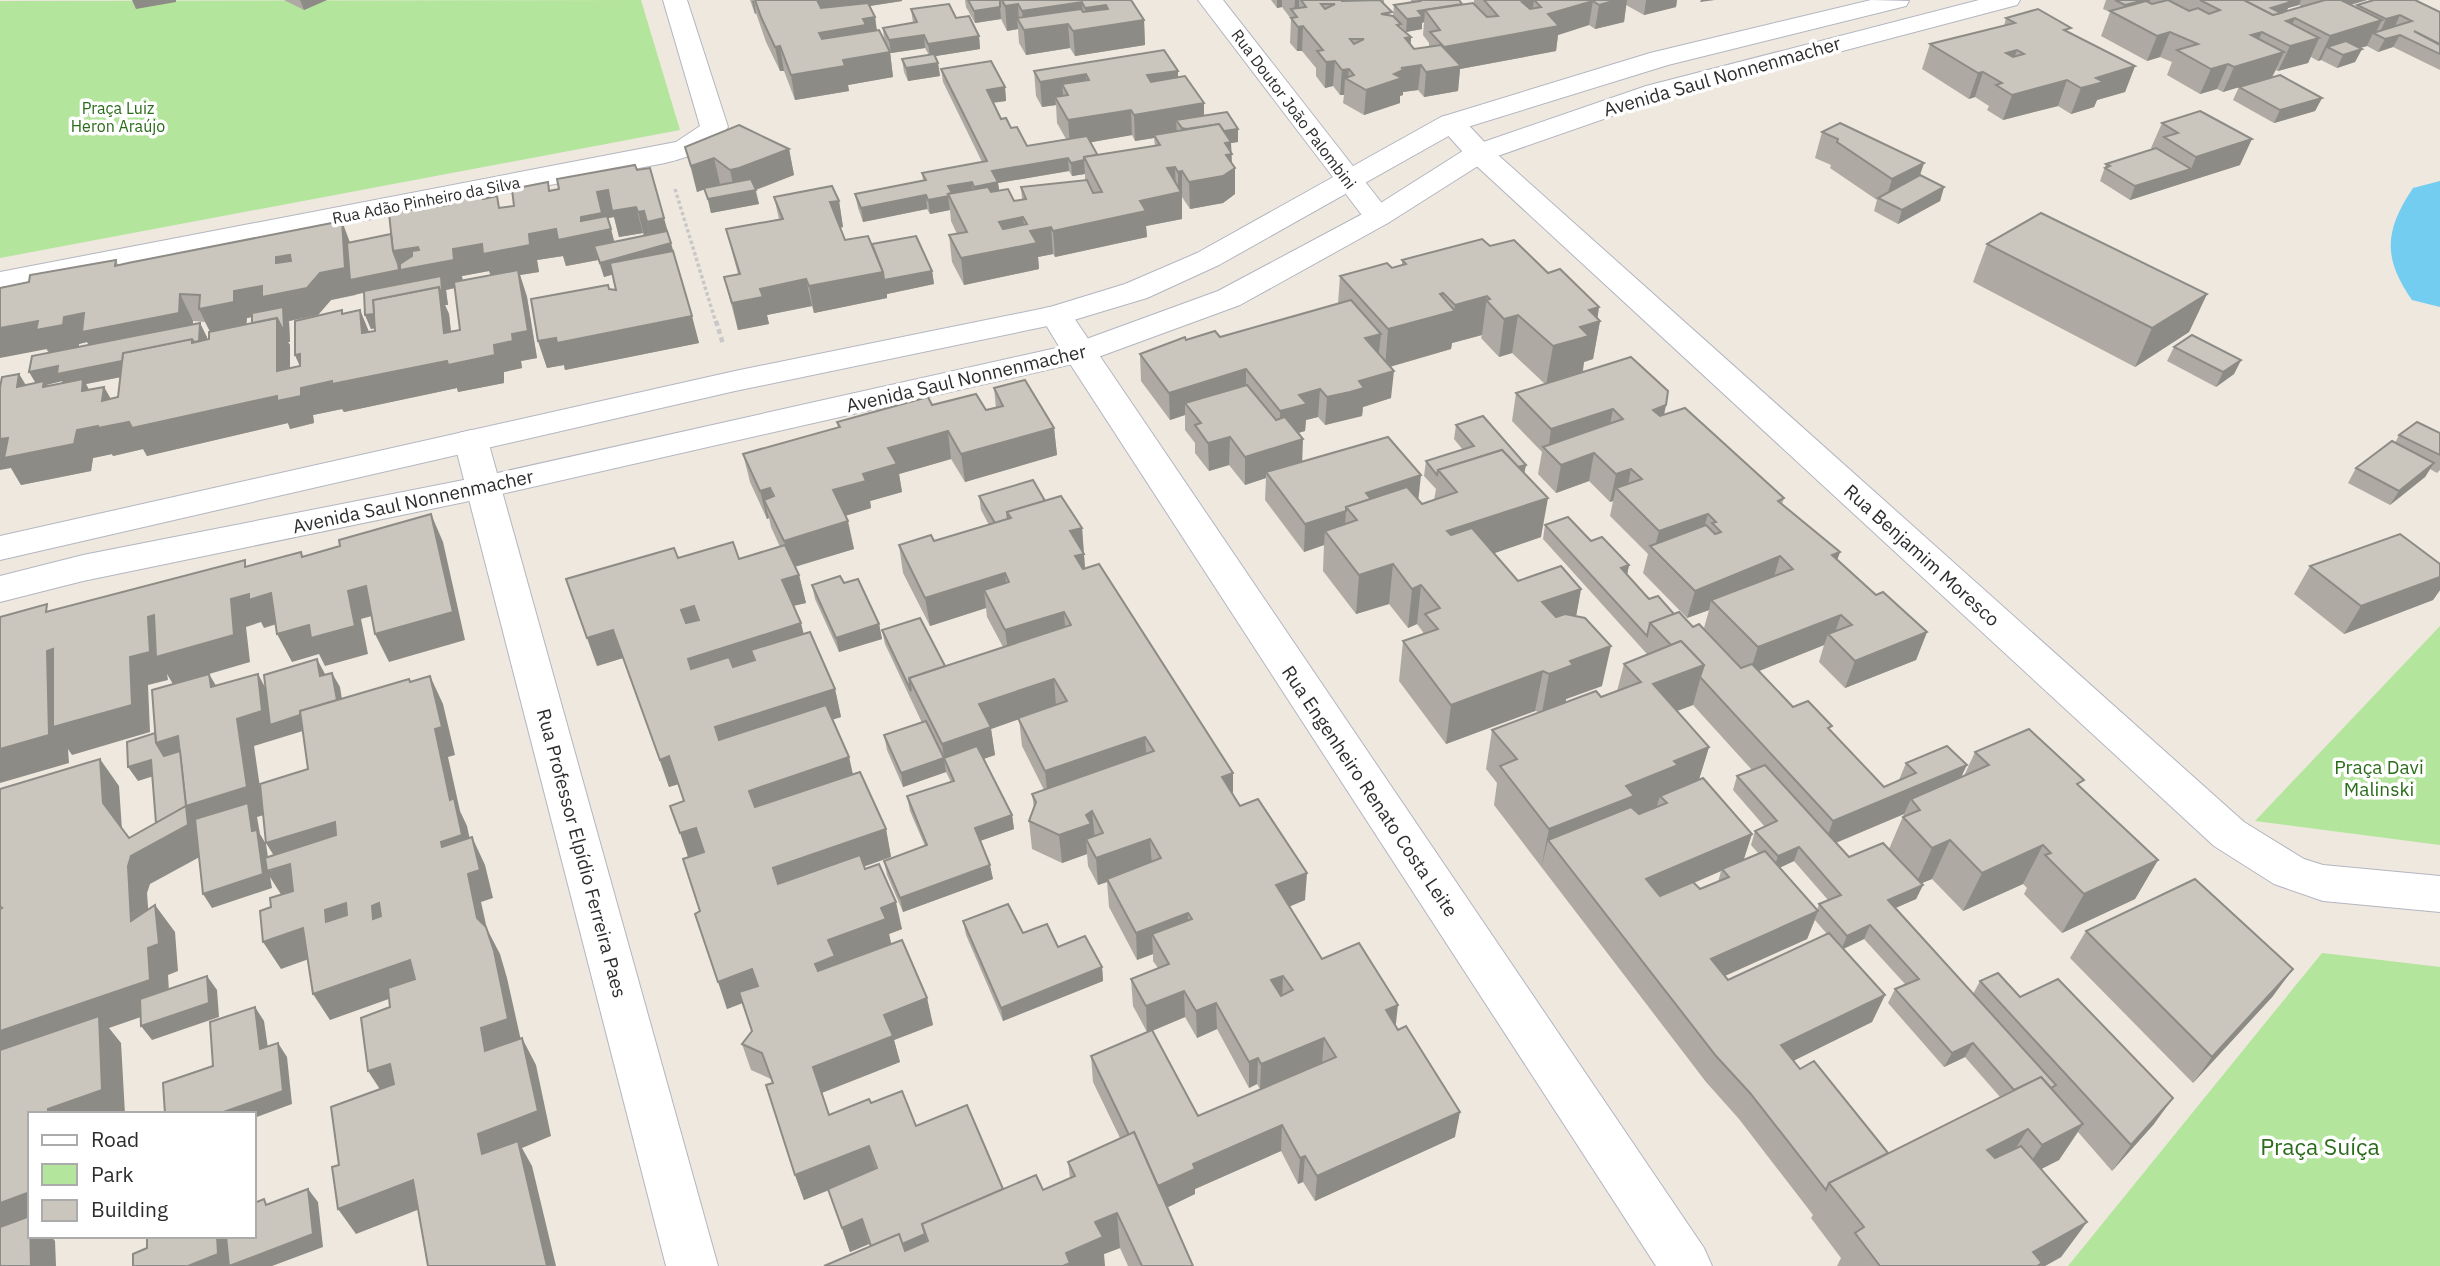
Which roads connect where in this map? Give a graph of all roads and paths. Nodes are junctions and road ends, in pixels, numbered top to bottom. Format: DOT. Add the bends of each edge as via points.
graph roads {
  1 [pos="675,0"];
  2 [pos="1210,0"];
  3 [pos="1899,0"];
  4 [pos="2008,0"];
  5 [pos="1451,123"];
  6 [pos="1479,153"];
  7 [pos="665,155"];
  8 [pos="1347,181"];
  9 [pos="1378,217"];
  10 [pos="0,281"];
  11 [pos="1056,315"];
  12 [pos="1079,353"];
  13 [pos="735,381"];
  14 [pos="471,441"];
  15 [pos="484,487"];
  16 [pos="89,527"];
  17 [pos="0,548"];
  18 [pos="83,568"];
  19 [pos="0,589"];
  20 [pos="2440,894"];
  21 [pos="692,1266"];
  22 [pos="1686,1266"];
  1 -- 7 [label="street, Rua Adão Pinheiro da Silva" via="714,127 706,138"];
  2 -- 8 [label="street, Rua Doutor João Palombini"];
  3 -- 5 [label="street, Avenida Saul Nonnenmacher" via="1658,59"];
  4 -- 6 [label="street, Avenida Saul Nonnenmacher" via="1654,92"];
  5 -- 6 [label="street, Rua Benjamim Moresco"];
  5 -- 8 [label="street, Avenida Saul Nonnenmacher"];
  6 -- 9 [label="street, Avenida Saul Nonnenmacher"];
  6 -- 20 [label="street, Rua Benjamim Moresco" via="2229,834 2289,872 2323,883"];
  7 -- 10 [label="street, Rua Adão Pinheiro da Silva"];
  7 -- 13 [label="path"];
  8 -- 9 [label="street, Rua Doutor João Palombini"];
  8 -- 11 [label="street, Avenida Saul Nonnenmacher" via="1208,259 1136,291"];
  9 -- 12 [label="street, Avenida Saul Nonnenmacher" via="1229,298"];
  11 -- 12 [label="street, Rua Engenheiro Renato Costa Leite"];
  11 -- 13 [label="street, Avenida Saul Nonnenmacher"];
  12 -- 15 [label="street, Avenida Saul Nonnenmacher"];
  12 -- 22 [label="street, Rua Engenheiro Renato Costa Leite"];
  13 -- 14 [label="street, Avenida Saul Nonnenmacher"];
  14 -- 15 [label="street, Rua Professor Elpídio Ferreira Paes"];
  14 -- 16 [label="street, Avenida Saul Nonnenmacher"];
  15 -- 18 [label="street, Avenida Saul Nonnenmacher"];
  15 -- 21 [label="street, Rua Professor Elpídio Ferreira Paes"];
  16 -- 17 [label="street, Avenida Saul Nonnenmacher"];
  16 -- 18 [label="street"];
  18 -- 19 [label="street, Avenida Saul Nonnenmacher"];
}
